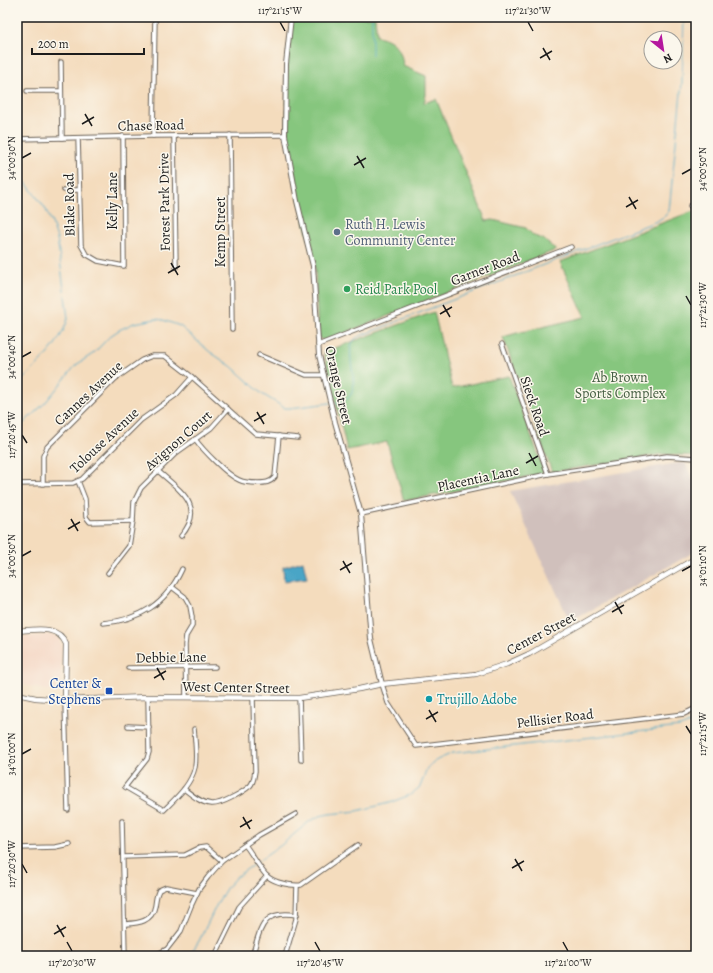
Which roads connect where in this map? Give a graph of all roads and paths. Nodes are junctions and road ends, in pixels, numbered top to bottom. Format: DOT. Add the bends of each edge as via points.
graph roads {
  1 [pos="155,17"];
  2 [pos="291,17"];
  3 [pos="61,62"];
  4 [pos="27,91"];
  5 [pos="61,91"];
  6 [pos="230,135"];
  7 [pos="285,135"];
  8 [pos="123,136"];
  9 [pos="153,136"];
  10 [pos="174,136"];
  11 [pos="62,138"];
  12 [pos="78,138"];
  13 [pos="17,139"];
  14 [pos="64,190"];
  15 [pos="80,190"];
  16 [pos="696,204"];
  17 [pos="690,206"];
  18 [pos="571,247"];
  19 [pos="124,266"];
  20 [pos="176,267"];
  21 [pos="232,329"];
  22 [pos="502,344"];
  23 [pos="318,345"];
  24 [pos="259,355"];
  25 [pos="324,375"];
  26 [pos="192,376"];
  27 [pos="228,409"];
  28 [pos="279,436"];
  29 [pos="298,438"];
  30 [pos="195,439"];
  31 [pos="696,458"];
  32 [pos="158,470"];
  33 [pos="548,474"];
  34 [pos="78,481"];
  35 [pos="17,484"];
  36 [pos="43,484"];
  37 [pos="361,514"];
  38 [pos="134,521"];
  39 [pos="181,536"];
  40 [pos="696,558"];
  41 [pos="182,569"];
  42 [pos="108,573"];
  43 [pos="172,587"];
  44 [pos="103,623"];
  45 [pos="17,631"];
  46 [pos="215,667"];
  47 [pos="128,668"];
  48 [pos="185,668"];
  49 [pos="382,684"];
  50 [pos="17,694"];
  51 [pos="148,697"];
  52 [pos="186,697"];
  53 [pos="253,698"];
  54 [pos="299,698"];
  55 [pos="65,700"];
  56 [pos="696,708"];
  57 [pos="128,726"];
  58 [pos="149,727"];
  59 [pos="194,730"];
  60 [pos="416,746"];
  61 [pos="301,760"];
  62 [pos="184,789"];
  63 [pos="68,810"];
  64 [pos="296,814"];
  65 [pos="122,821"];
  66 [pos="69,844"];
  67 [pos="245,845"];
  68 [pos="358,845"];
  69 [pos="17,848"];
  70 [pos="123,856"];
  71 [pos="222,861"];
  72 [pos="267,876"];
  73 [pos="297,886"];
  74 [pos="197,893"];
  75 [pos="297,915"];
  76 [pos="125,924"];
  77 [pos="125,956"];
  78 [pos="215,956"];
  79 [pos="252,956"];
  80 [pos="285,956"];
  1 -- 9 [label="street"];
  2 -- 7 [label="street, Orange Street" via="286,64"];
  3 -- 5 [label="street"];
  4 -- 5 [label="street"];
  5 -- 11 [label="street"];
  6 -- 7 [label="street, Chase Road"];
  6 -- 10 [label="street, Chase Road"];
  6 -- 21 [label="street, Kemp Street"];
  7 -- 23 [label="street, Orange Street" via="297,201 313,266"];
  8 -- 9 [label="street, Chase Road"];
  8 -- 12 [label="street, Chase Road"];
  8 -- 19 [label="street, Kelly Lane"];
  9 -- 10 [label="street, Chase Road"];
  10 -- 20 [label="street, Forest Park Drive"];
  11 -- 12 [label="street, Chase Road"];
  11 -- 13 [label="street, Chase Road"];
  12 -- 15 [label="street, Blake Road"];
  14 -- 15 [label="street"];
  15 -- 19 [label="street, Blake Road" via="81,245 86,254 98,261"];
  16 -- 17 [label="street"];
  18 -- 23 [label="street, Garner Road"];
  22 -- 33 [label="street, Sieck Road"];
  23 -- 25 [label="street, Orange Street"];
  24 -- 25 [label="street" via="306,375"];
  25 -- 37 [label="street, Orange Street"];
  26 -- 27 [label="street, Cannes Avenue"];
  26 -- 34 [label="street, Tolouse Avenue" via="181,390 146,416"];
  26 -- 36 [label="street, Cannes Avenue" via="165,356 152,356 115,379 47,447 43,456"];
  27 -- 28 [label="street, Cannes Avenue" via="256,434"];
  27 -- 30 [label="street, Avignon Court" via="211,428"];
  28 -- 29 [label="street, Cannes Avenue"];
  28 -- 30 [label="street" via="274,477 265,483 245,482 233,477"];
  30 -- 32 [label="street, Avignon Court"];
  31 -- 33 [label="street, Placentia Lane" via="667,456"];
  32 -- 38 [label="street, Avignon Court" via="137,495 134,502"];
  32 -- 39 [label="street" via="182,492 189,503 190,518"];
  33 -- 37 [label="street, Placentia Lane"];
  34 -- 36 [label="street, Tolouse Avenue"];
  34 -- 38 [label="street" via="85,499 86,517 90,522"];
  35 -- 36 [label="street, Tolouse Avenue"];
  37 -- 49 [label="street, Orange Street" via="371,639"];
  38 -- 42 [label="street, Avignon Court" via="129,546"];
  40 -- 49 [label="main road, Center Street" via="529,654 506,664 476,674"];
  41 -- 43 [label="street"];
  43 -- 44 [label="street" via="164,597 139,614 118,622"];
  43 -- 48 [label="street" via="190,606 192,617 192,626 186,636"];
  45 -- 55 [label="main road" via="48,630 60,634 64,639"];
  46 -- 48 [label="street, Debbie Lane"];
  47 -- 48 [label="street, Debbie Lane"];
  48 -- 52 [label="street"];
  49 -- 54 [label="main road, West Center Street"];
  49 -- 60 [label="street, Orange Street" via="388,703"];
  50 -- 55 [label="main road, West Center Street"];
  51 -- 52 [label="main road, West Center Street"];
  51 -- 55 [label="main road, West Center Street"];
  51 -- 58 [label="street"];
  52 -- 53 [label="main road, West Center Street"];
  53 -- 54 [label="main road, West Center Street"];
  53 -- 62 [label="street" via="255,771 251,785 226,801 212,804 199,800"];
  54 -- 61 [label="street"];
  55 -- 63 [label="street"];
  56 -- 60 [label="street, Pellisier Road" via="684,714"];
  57 -- 58 [label="street"];
  58 -- 62 [label="street" via="147,759 125,787 164,810"];
  59 -- 62 [label="street" via="195,766 193,775"];
  64 -- 67 [label="street"];
  65 -- 70 [label="street"];
  66 -- 69 [label="street"];
  67 -- 71 [label="street"];
  67 -- 72 [label="street"];
  68 -- 73 [label="street"];
  70 -- 71 [label="street" via="184,855 206,847"];
  70 -- 76 [label="street"];
  71 -- 74 [label="street"];
  72 -- 73 [label="street"];
  72 -- 78 [label="street" via="239,907"];
  73 -- 75 [label="street"];
  74 -- 76 [label="street" via="166,887 159,890 156,894 154,912 150,917 138,923"];
  74 -- 77 [label="street" via="182,931 167,949 158,954"];
  75 -- 79 [label="street" via="282,913 267,920 263,924"];
  75 -- 80 [label="street"];
  76 -- 77 [label="street"];
}
